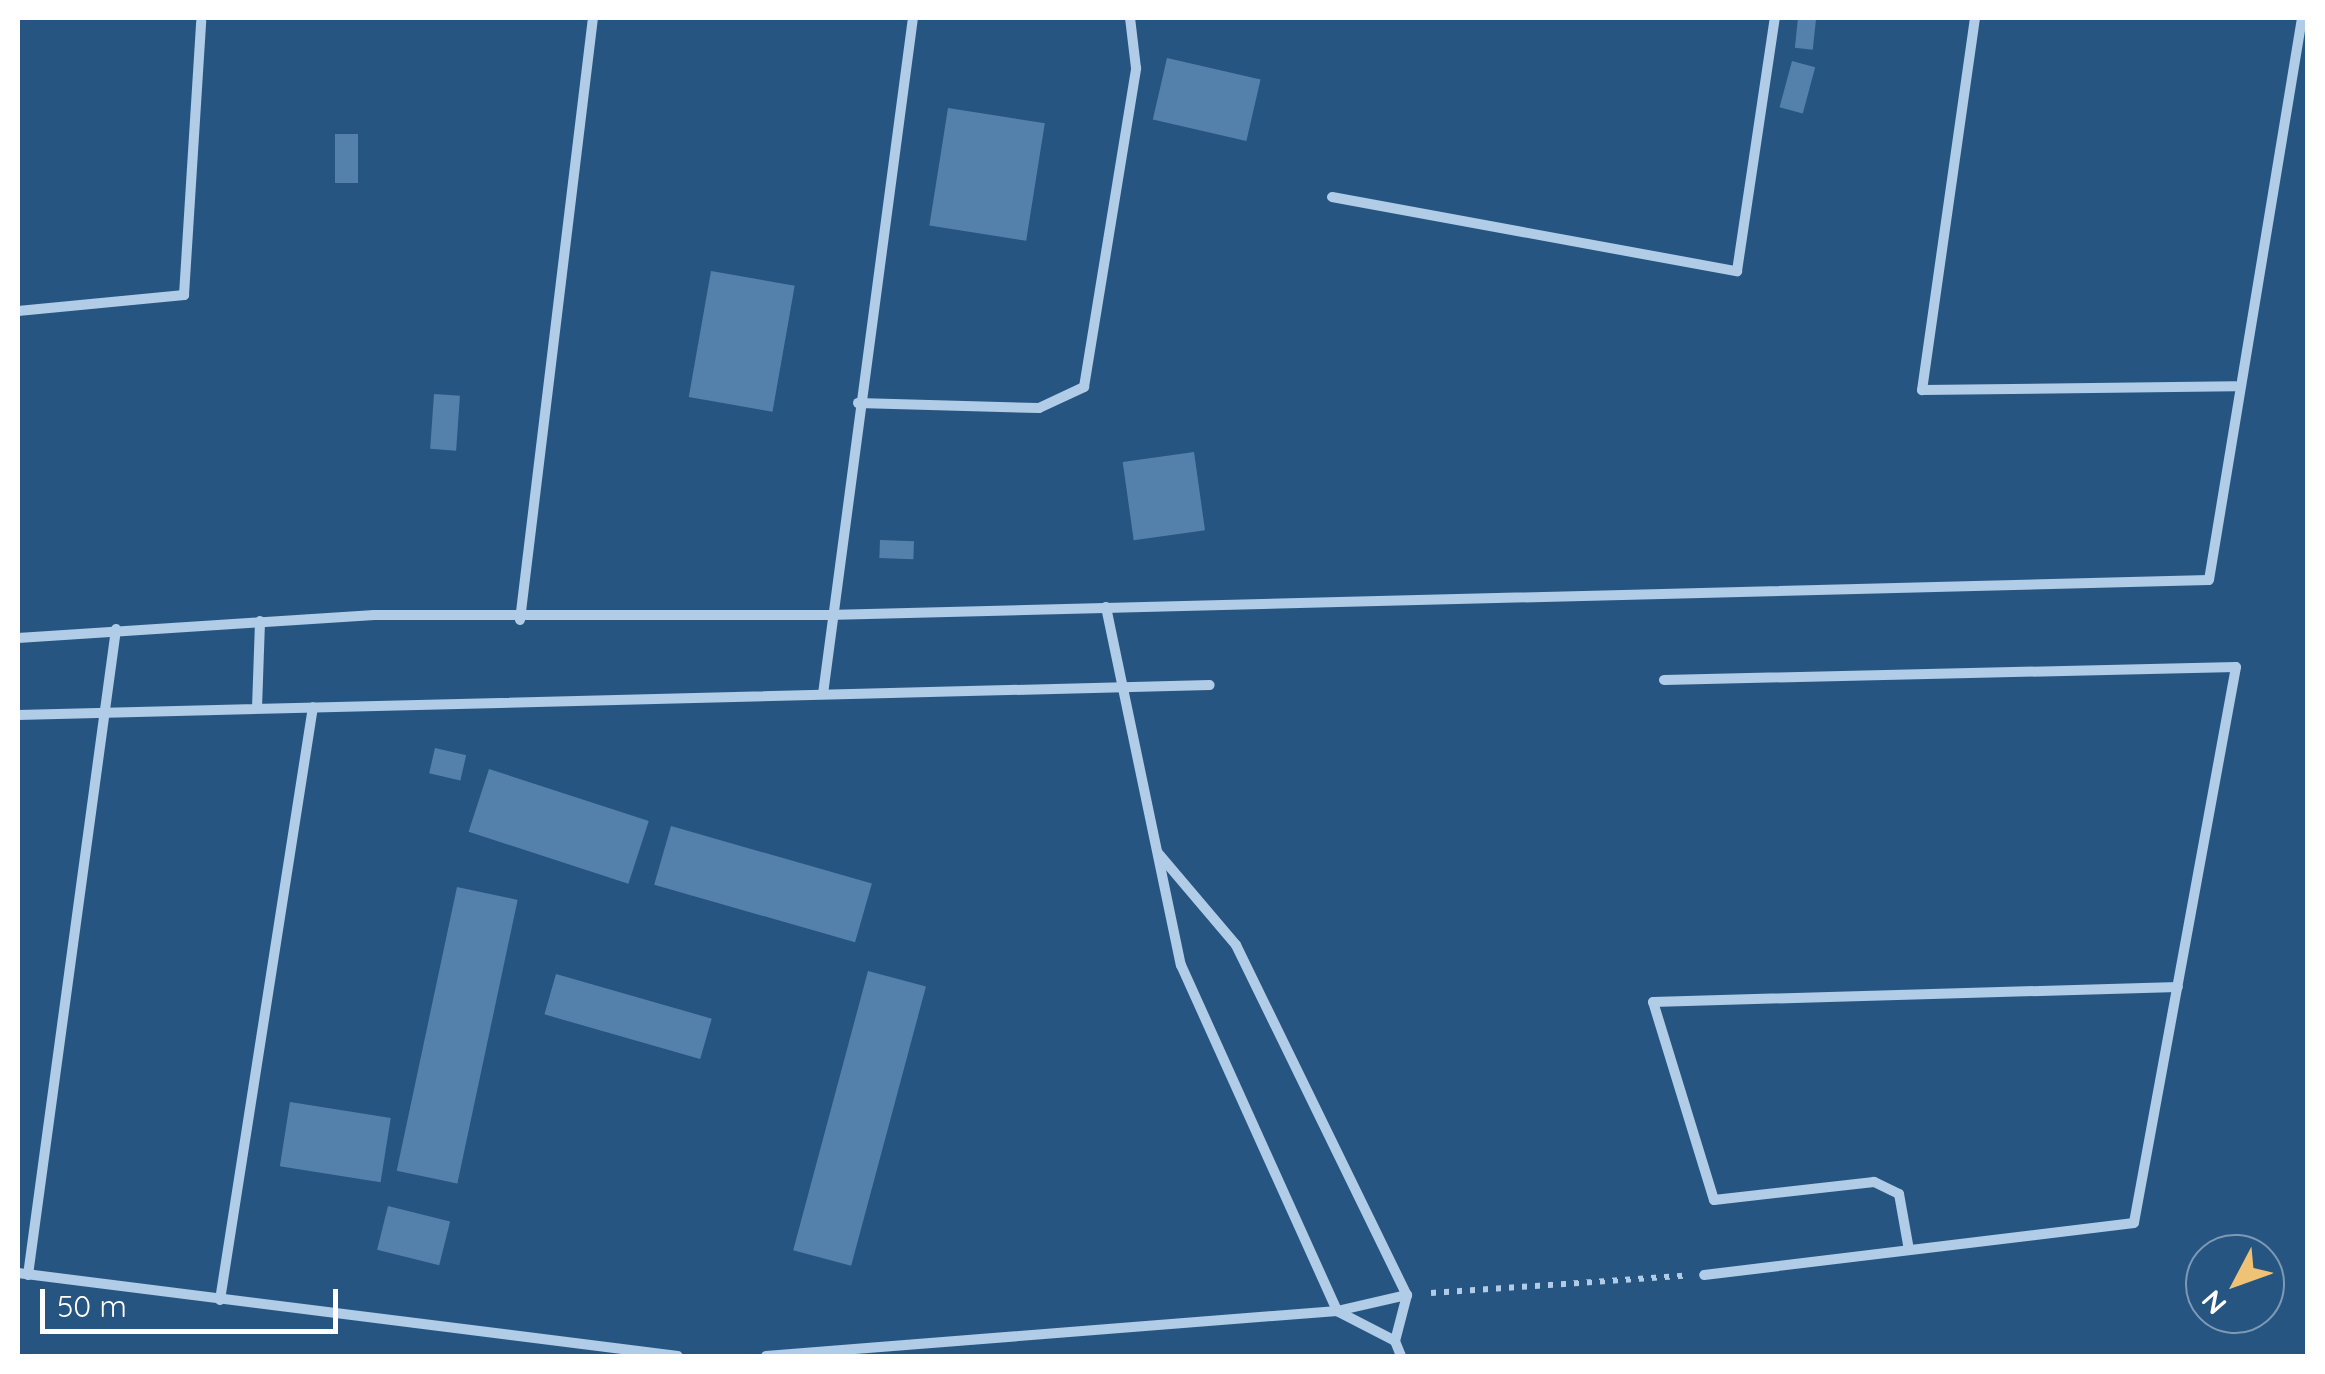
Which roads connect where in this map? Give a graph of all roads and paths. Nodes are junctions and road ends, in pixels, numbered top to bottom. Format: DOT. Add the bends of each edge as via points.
graph roads {
  1 [pos="593,18"];
  2 [pos="913,18"];
  3 [pos="1130,18"];
  4 [pos="1776,18"];
  5 [pos="1975,18"];
  6 [pos="2302,18"];
  7 [pos="201,22"];
  8 [pos="1332,198"];
  9 [pos="18,311"];
  10 [pos="2236,386"];
  11 [pos="858,404"];
  12 [pos="1106,606"];
  13 [pos="828,615"];
  14 [pos="520,620"];
  15 [pos="260,621"];
  16 [pos="116,630"];
  17 [pos="18,638"];
  18 [pos="1664,680"];
  19 [pos="1210,685"];
  20 [pos="1118,687"];
  21 [pos="823,694"];
  22 [pos="312,707"];
  23 [pos="257,708"];
  24 [pos="110,714"];
  25 [pos="18,715"];
  26 [pos="1158,852"];
  27 [pos="2178,987"];
  28 [pos="1908,1250"];
  29 [pos="23,1274"];
  30 [pos="1704,1276"];
  31 [pos="1407,1296"];
  32 [pos="220,1300"];
  33 [pos="1338,1311"];
  34 [pos="1395,1341"];
  35 [pos="678,1356"];
  36 [pos="766,1356"];
  37 [pos="1401,1356"];
  1 -- 14 [label="street"];
  2 -- 11 [label="street"];
  3 -- 11 [label="street" via="1136,68 1084,387 1039,408"];
  4 -- 8 [label="street" via="1737,271"];
  5 -- 10 [label="street" via="1922,390"];
  6 -- 10 [label="street"];
  7 -- 9 [label="street" via="184,296"];
  10 -- 12 [label="street" via="2209,580"];
  11 -- 13 [label="street"];
  12 -- 13 [label="street"];
  12 -- 20 [label="street"];
  13 -- 14 [label="street"];
  13 -- 21 [label="street"];
  14 -- 15 [label="street"];
  15 -- 16 [label="street"];
  15 -- 23 [label="street"];
  16 -- 17 [label="street"];
  16 -- 24 [label="street"];
  18 -- 27 [label="street" via="2236,667"];
  19 -- 20 [label="street"];
  20 -- 21 [label="street"];
  20 -- 26 [label="street"];
  21 -- 22 [label="street"];
  22 -- 23 [label="street"];
  22 -- 32 [label="street"];
  23 -- 24 [label="street"];
  24 -- 25 [label="street"];
  24 -- 29 [label="street"];
  26 -- 31 [label="street" via="1236,945"];
  26 -- 33 [label="street" via="1181,965"];
  27 -- 28 [label="street" via="2134,1223"];
  27 -- 28 [label="street" via="1652,1002 1714,1200 1874,1182 1899,1194"];
  28 -- 30 [label="street"];
  29 -- 32 [label="street"];
  30 -- 31 [label="path"];
  31 -- 33 [label="street"];
  31 -- 34 [label="street"];
  32 -- 35 [label="street"];
  33 -- 34 [label="street"];
  33 -- 36 [label="street"];
  34 -- 37 [label="street"];
}
